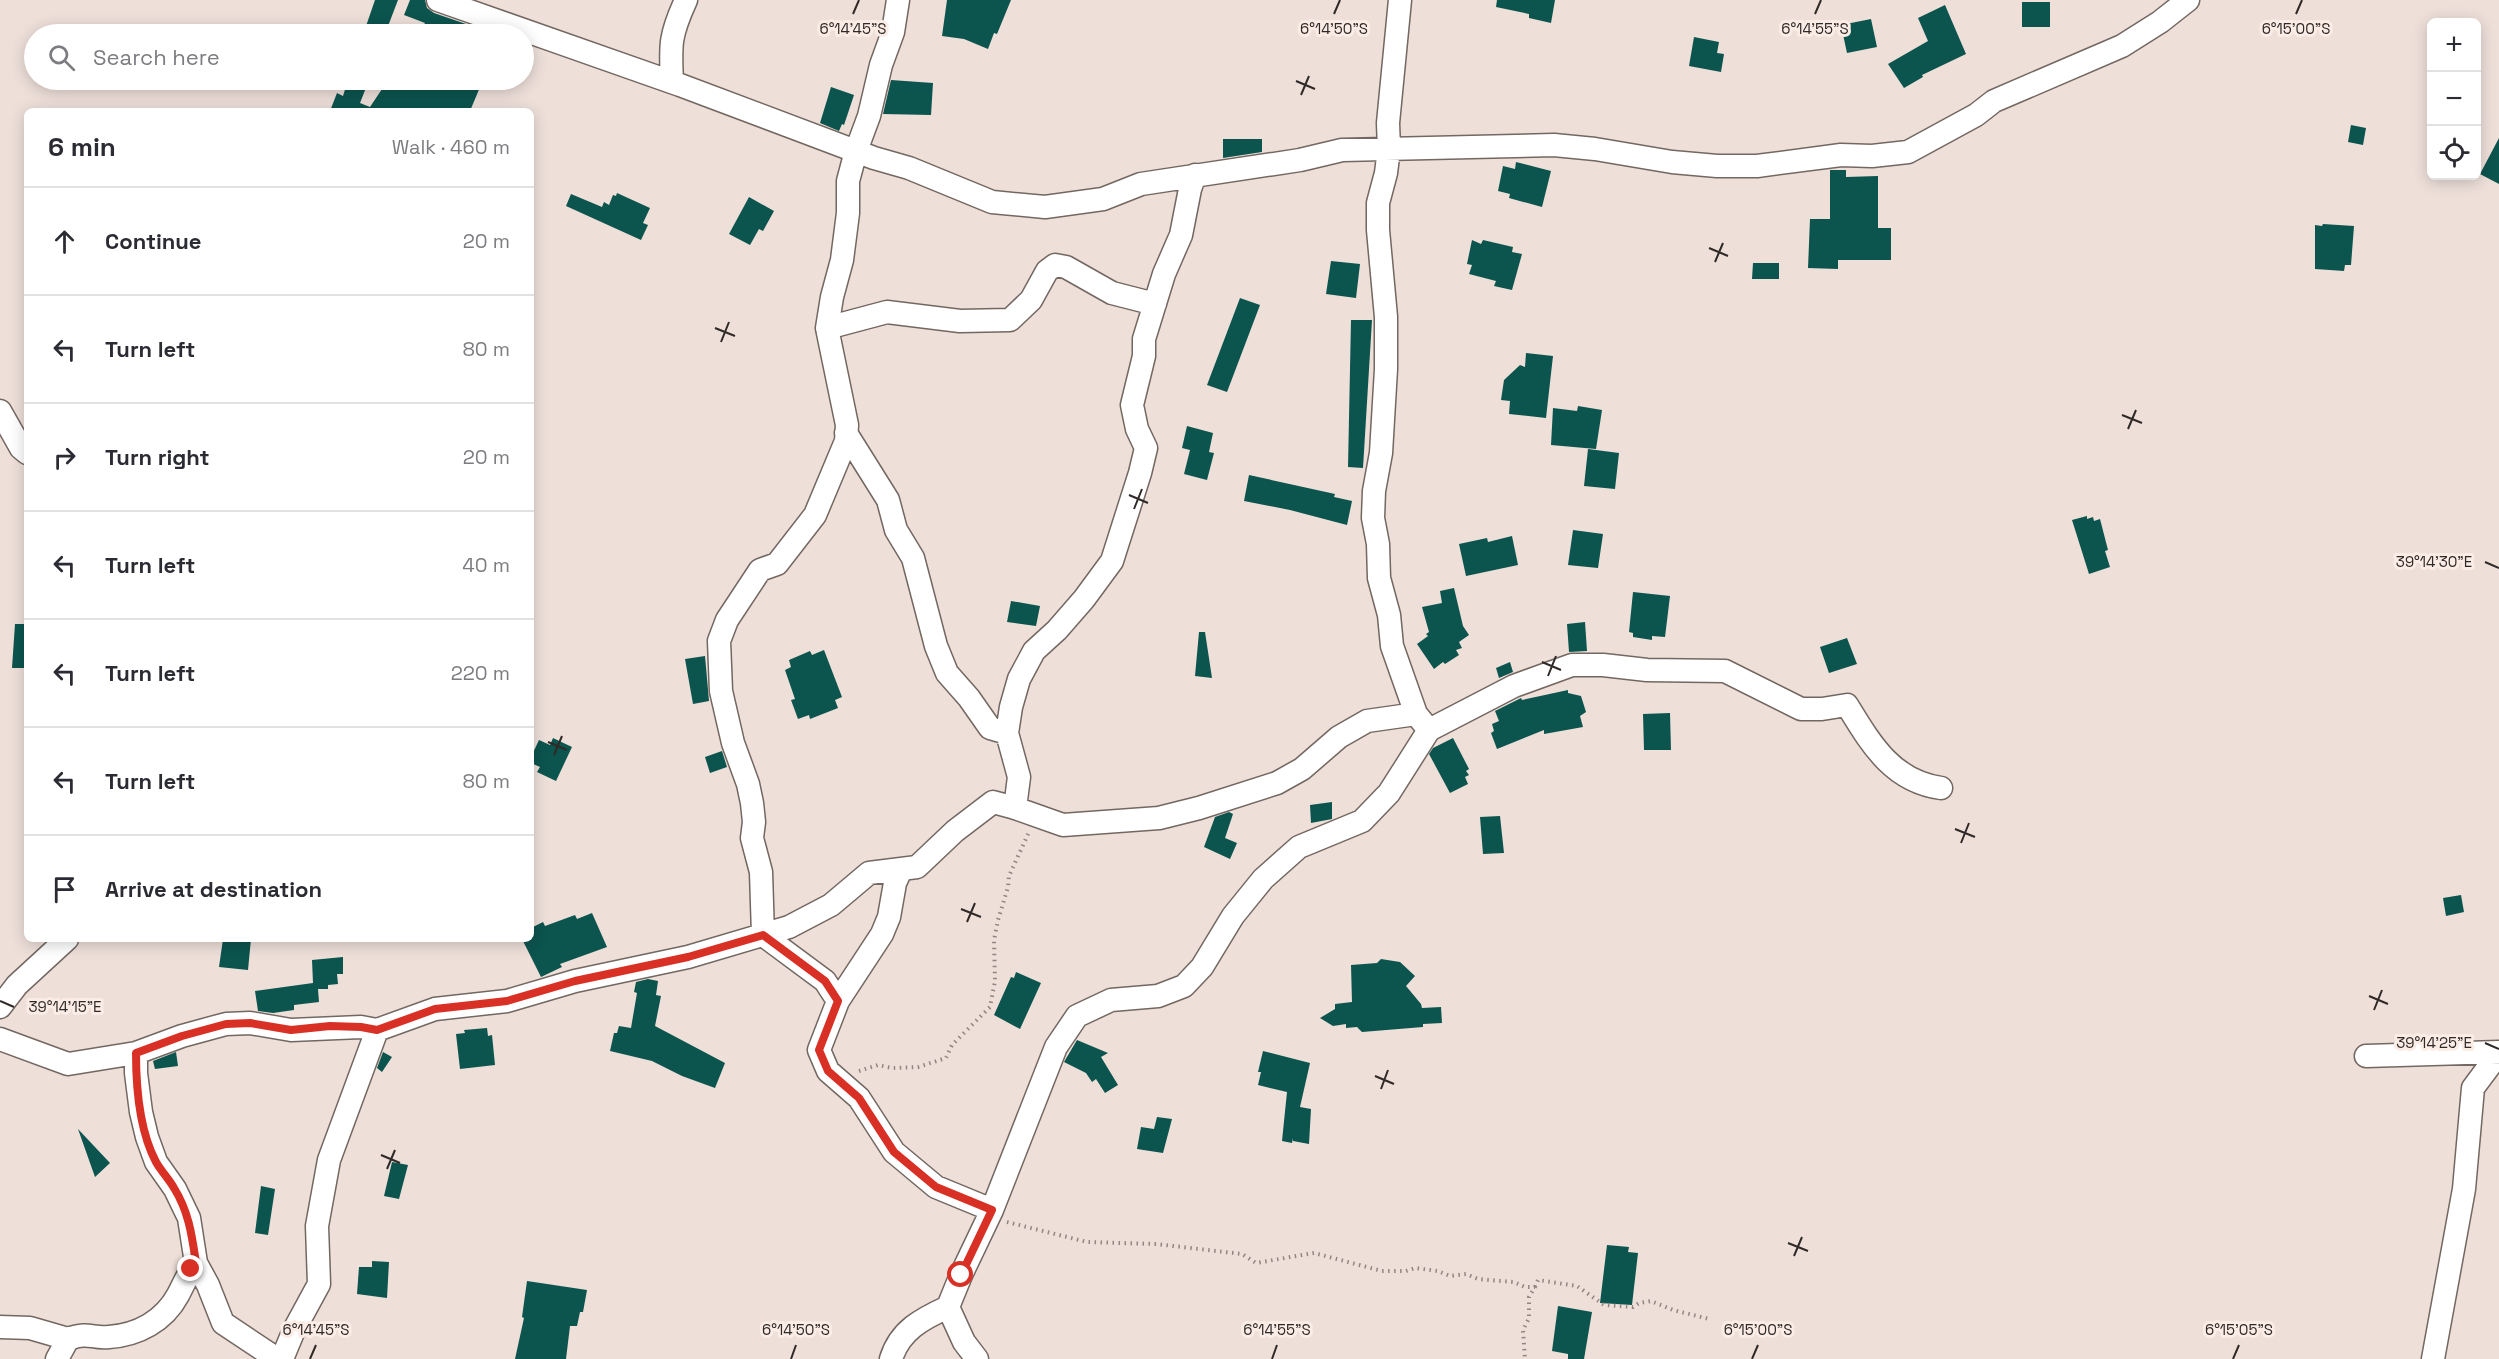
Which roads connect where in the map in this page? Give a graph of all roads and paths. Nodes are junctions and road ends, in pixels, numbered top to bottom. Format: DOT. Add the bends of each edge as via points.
graph roads {
  1 [pos="438,0"];
  2 [pos="686,0"];
  3 [pos="898,0"];
  4 [pos="1400,0"];
  5 [pos="2188,0"];
  6 [pos="506,24"];
  7 [pos="534,34"];
  8 [pos="672,82"];
  9 [pos="1389,149"];
  10 [pos="856,151"];
  11 [pos="1195,175"];
  12 [pos="1155,304"];
  13 [pos="827,328"];
  14 [pos="0,411"];
  15 [pos="846,433"];
  16 [pos="24,450"];
  17 [pos="1408,688"];
  18 [pos="1381,717"];
  19 [pos="1422,722"];
  20 [pos="1007,733"];
  21 [pos="1941,788"];
  22 [pos="1015,807"];
  23 [pos="1036,816"];
  24 [pos="901,870"];
  25 [pos="763,935"];
  26 [pos="64,942"];
  27 [pos="838,1001"];
  28 [pos="0,1007"];
  29 [pos="377,1030"];
  30 [pos="0,1039"];
  31 [pos="2499,1052"];
  32 [pos="136,1053"];
  33 [pos="2366,1056"];
  34 [pos="834,1076"];
  35 [pos="991,1213"];
  36 [pos="196,1263"];
  37 [pos="1535,1287"];
  38 [pos="948,1307"];
  39 [pos="1709,1319"];
  40 [pos="0,1327"];
  41 [pos="68,1339"];
  42 [pos="57,1359"];
  43 [pos="277,1359"];
  44 [pos="282,1359"];
  45 [pos="891,1359"];
  46 [pos="977,1359"];
  47 [pos="1525,1359"];
  48 [pos="2433,1359"];
  1 -- 6 [label="street"];
  2 -- 8 [label="street" via="673,28"];
  3 -- 10 [label="street" via="893,32"];
  4 -- 9 [label="street"];
  5 -- 9 [label="street" via="2122,46 1994,101 1976,116 1908,152 1717,166 1554,145"];
  7 -- 8 [label="street"];
  8 -- 10 [label="street"];
  9 -- 11 [label="street" via="1342,150"];
  9 -- 17 [label="street" via="1378,203 1386,369 1373,518 1392,646"];
  10 -- 11 [label="street" via="992,202 1045,207 1103,199 1141,184"];
  10 -- 13 [label="street" via="848,181 842,260"];
  11 -- 12 [label="street" via="1181,234"];
  12 -- 13 [label="street" via="1112,293 1056,265 1047,271 1031,300 1010,320 960,321 887,312"];
  12 -- 20 [label="street" via="1132,405 1146,448 1112,561 1084,599 1034,651 1019,680"];
  13 -- 15 [label="street"];
  14 -- 16 [label="street"];
  15 -- 20 [label="street" via="888,500 896,530 913,558 947,673 990,728"];
  15 -- 25 [label="street" via="815,515 777,564 760,570 727,620 719,641 721,691 752,803 752,838 761,873"];
  17 -- 18 [label="street" via="1388,705"];
  17 -- 19 [label="street"];
  18 -- 19 [label="street"];
  18 -- 23 [label="street" via="1339,736 1302,769 1277,783 1199,808 1159,818 1063,825"];
  19 -- 21 [label="street" via="1572,664 1725,671 1801,709 1847,705 1882,757 1921,785"];
  19 -- 35 [label="street" via="1389,793 1362,821 1299,847 1263,879 1233,915 1202,967 1184,986 1158,996 1111,1000 1077,1016 1056,1047"];
  20 -- 22 [label="street" via="1019,777"];
  22 -- 23 [label="street"];
  22 -- 24 [label="street" via="993,802 917,867"];
  23 -- 34 [label="path" via="1009,876 998,920 990,1007 952,1045 946,1058 918,1067 878,1065"];
  24 -- 25 [label="street" via="869,873 831,905 789,927"];
  24 -- 27 [label="street" via="882,934"];
  25 -- 27 [label="street" via="825,981"];
  25 -- 29 [label="street" via="507,1001 435,1009"];
  26 -- 28 [label="street" via="17,985"];
  27 -- 34 [label="street" via="819,1050"];
  29 -- 32 [label="street" via="351,1026 291,1030 250,1023 226,1024"];
  29 -- 44 [label="street" via="329,1160 318,1226 319,1284"];
  30 -- 32 [label="street" via="68,1064"];
  31 -- 33 [label="street"];
  31 -- 48 [label="street" via="2473,1088 2464,1189"];
  32 -- 36 [label="street" via="147,1137 156,1162 189,1218"];
  34 -- 35 [label="street" via="859,1098 902,1159 936,1187"];
  35 -- 37 [label="path" via="1008,1222 1087,1242 1212,1250 1242,1254 1256,1263 1314,1253 1382,1270 1466,1274"];
  35 -- 38 [label="street"];
  36 -- 41 [label="street" via="170,1308 145,1328 110,1338 89,1334"];
  36 -- 43 [label="street" via="223,1323"];
  37 -- 39 [label="path" via="1538,1280 1566,1283 1604,1305 1634,1307 1651,1301"];
  37 -- 47 [label="path" via="1529,1297 1529,1318 1523,1330"];
  38 -- 45 [label="street" via="917,1321 894,1348"];
  38 -- 46 [label="street" via="964,1342"];
  40 -- 41 [label="street" via="30,1328"];
  41 -- 42 [label="street"];
}
